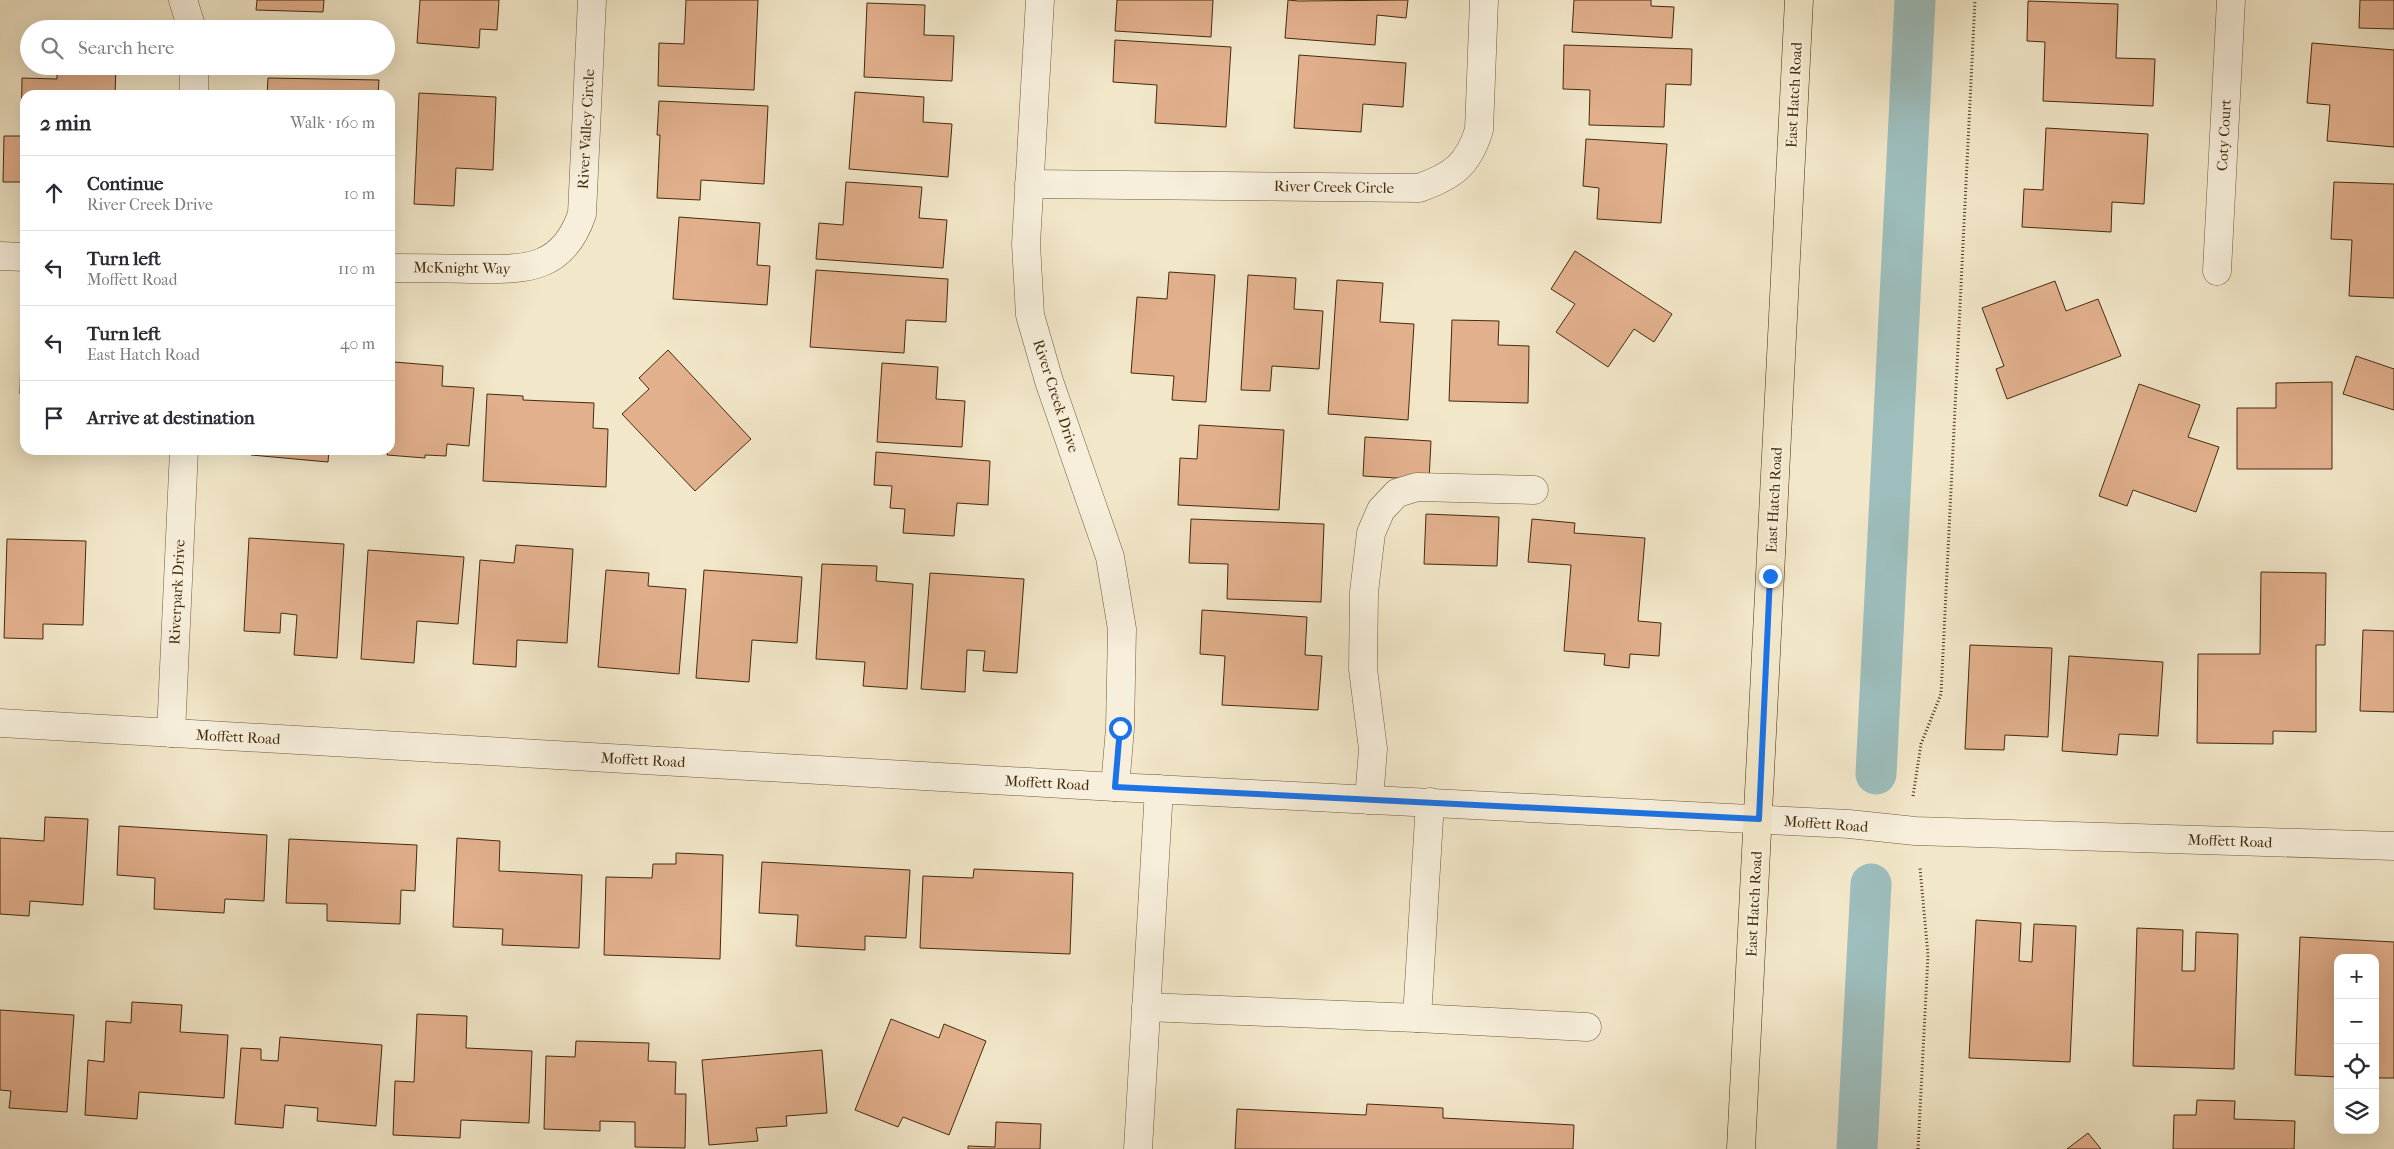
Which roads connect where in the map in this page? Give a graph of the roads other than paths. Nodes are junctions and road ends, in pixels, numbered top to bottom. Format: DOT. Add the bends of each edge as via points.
graph roads {
  1 [pos="182,0"];
  2 [pos="592,0"];
  3 [pos="1040,0"];
  4 [pos="1484,0"];
  5 [pos="1799,0"];
  6 [pos="2231,0"];
  7 [pos="189,20"];
  8 [pos="194,75"];
  9 [pos="194,90"];
  10 [pos="1029,184"];
  11 [pos="560,252"];
  12 [pos="0,256"];
  13 [pos="20,257"];
  14 [pos="395,268"];
  15 [pos="2217,271"];
  16 [pos="184,455"];
  17 [pos="1534,490"];
  18 [pos="0,723"];
  19 [pos="171,733"];
  20 [pos="1115,787"];
  21 [pos="1159,789"];
  22 [pos="1369,800"];
  23 [pos="1430,802"];
  24 [pos="1759,819"];
  25 [pos="2394,846"];
  26 [pos="1146,1007"];
  27 [pos="1417,1018"];
  28 [pos="1588,1027"];
  29 [pos="1138,1149"];
  30 [pos="1742,1149"];
  1 -- 7 [label="street"];
  2 -- 11 [label="street, River Valley Circle" via="582,214 577,228"];
  3 -- 10 [label="street, River Creek Drive"];
  4 -- 10 [label="street, River Creek Circle" via="1479,130 1473,148 1459,169 1441,180 1419,188"];
  5 -- 24 [label="main road, East Hatch Road"];
  6 -- 15 [label="street, Coty Court"];
  8 -- 9 [label="street"];
  10 -- 20 [label="street, River Creek Drive" via="1026,244 1030,315 1049,381 1110,557 1122,629"];
  11 -- 14 [label="street, McKnight Way" via="547,261 522,269"];
  12 -- 13 [label="street"];
  16 -- 19 [label="street, Riverpark Drive"];
  17 -- 22 [label="street" via="1416,487 1397,493 1381,510 1371,532 1364,592 1363,669 1373,749"];
  18 -- 19 [label="street, Moffett Road"];
  19 -- 20 [label="street, Moffett Road"];
  20 -- 21 [label="street, Moffett Road"];
  21 -- 22 [label="street, Moffett Road"];
  21 -- 26 [label="street"];
  22 -- 23 [label="street, Moffett Road"];
  23 -- 24 [label="street, Moffett Road"];
  23 -- 27 [label="street"];
  24 -- 25 [label="street, Moffett Road" via="1915,831"];
  24 -- 30 [label="main road, East Hatch Road"];
  26 -- 27 [label="street"];
  26 -- 29 [label="street"];
  27 -- 28 [label="street"];
}
